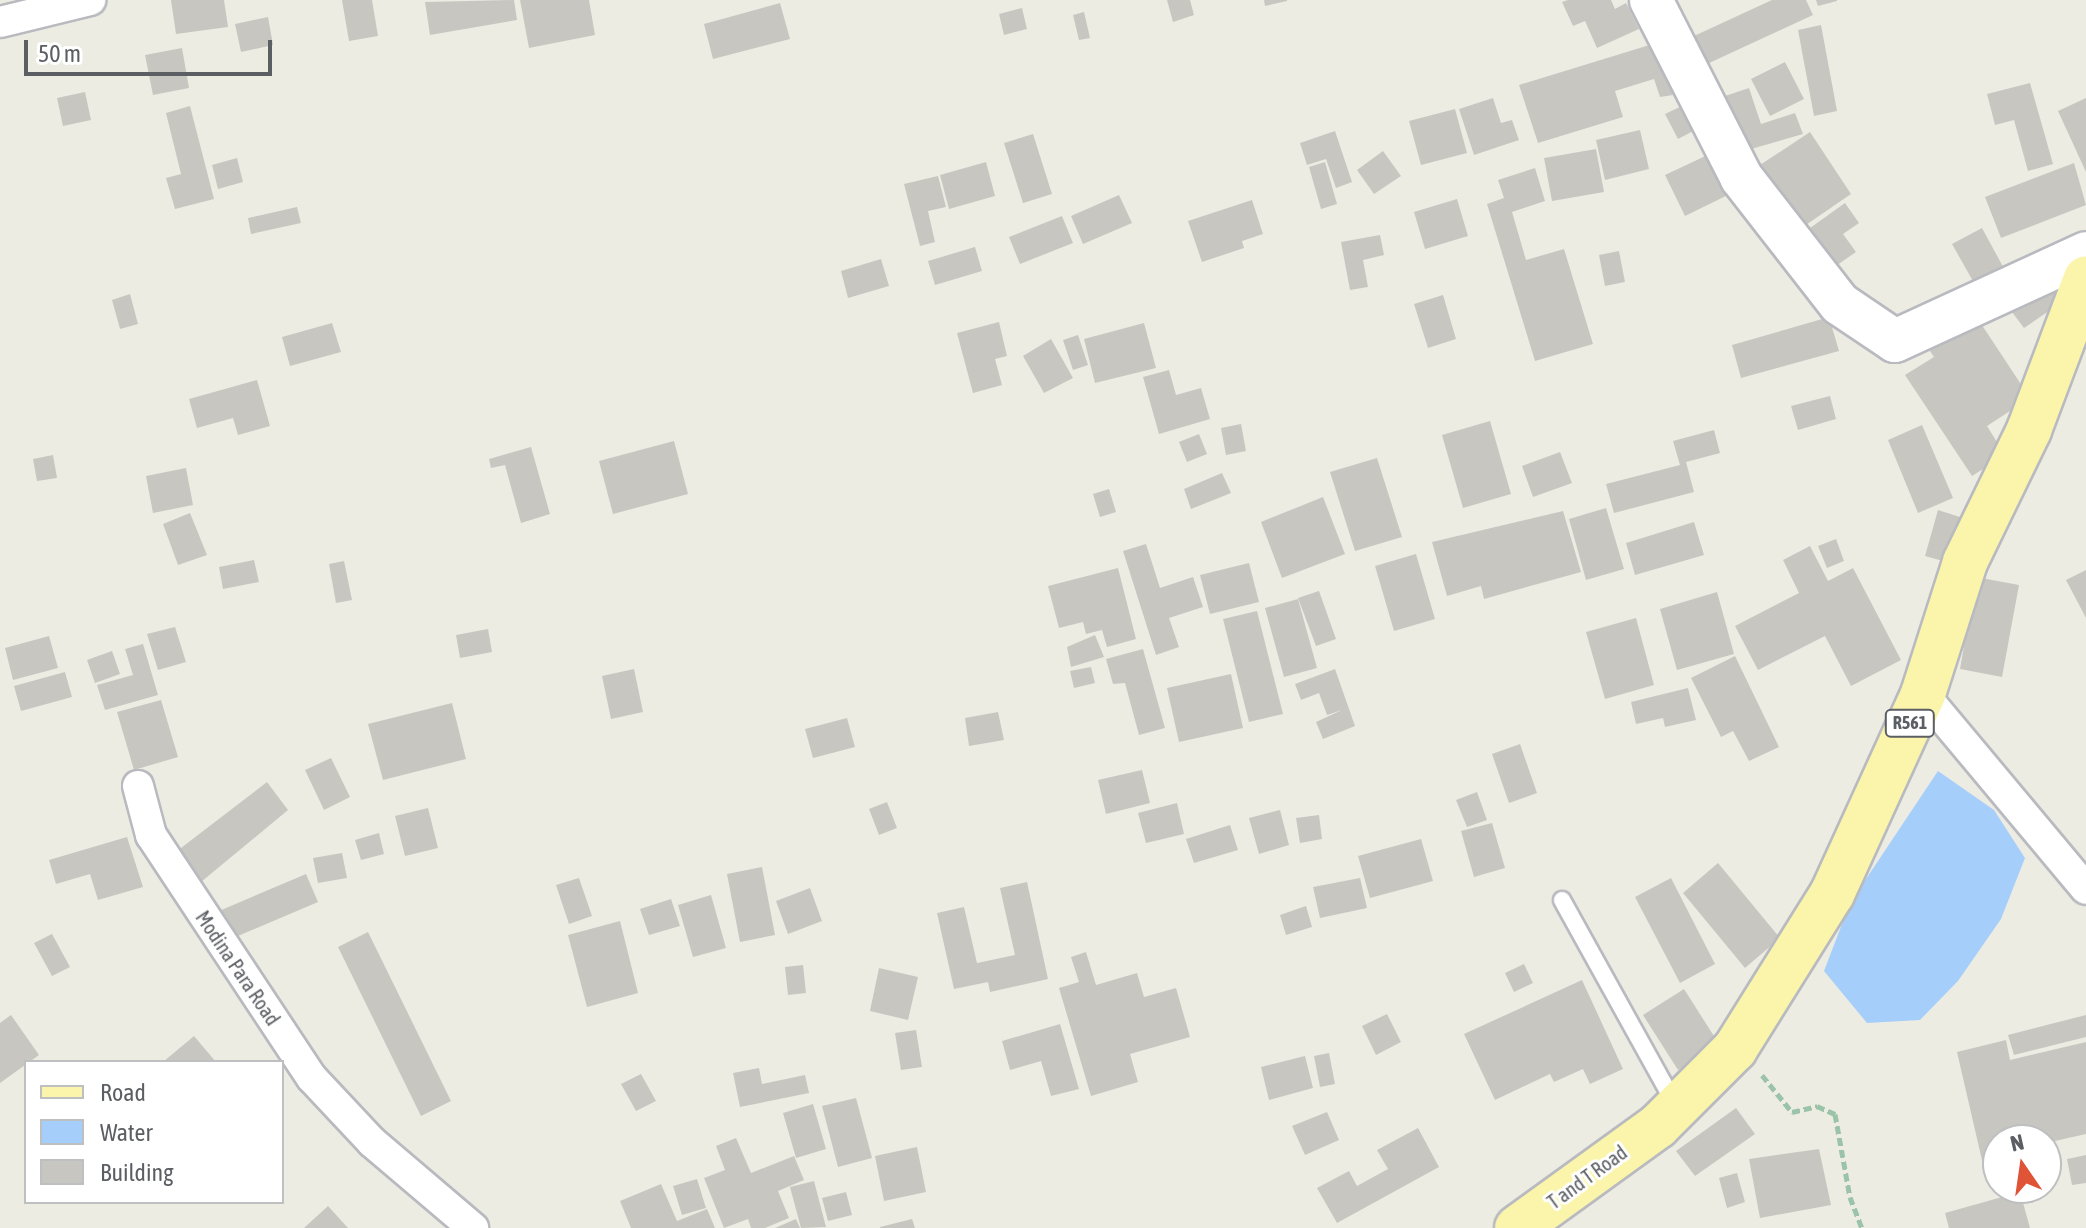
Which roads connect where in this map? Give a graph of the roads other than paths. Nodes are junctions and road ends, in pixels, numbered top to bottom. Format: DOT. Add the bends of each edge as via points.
graph roads {
  1 [pos="90,0"];
  2 [pos="1651,0"];
  3 [pos="0,22"];
  4 [pos="2086,253"];
  5 [pos="2086,278"];
  6 [pos="1923,694"];
  7 [pos="138,786"];
  8 [pos="2086,889"];
  9 [pos="1562,900"];
  10 [pos="1668,1117"];
  11 [pos="473,1228"];
  12 [pos="1517,1228"];
  1 -- 3 [label="street"];
  2 -- 4 [label="street" via="1741,177 1840,304 1895,341"];
  5 -- 6 [label="main road, R561" via="2029,430 1965,562"];
  6 -- 8 [label="street"];
  6 -- 10 [label="main road, R561" via="1832,894 1735,1049"];
  7 -- 11 [label="street, Modina Para Road" via="151,835 312,1078 372,1142"];
  9 -- 10 [label="lane"];
  10 -- 12 [label="main road, T and T Road / R561"];
}
